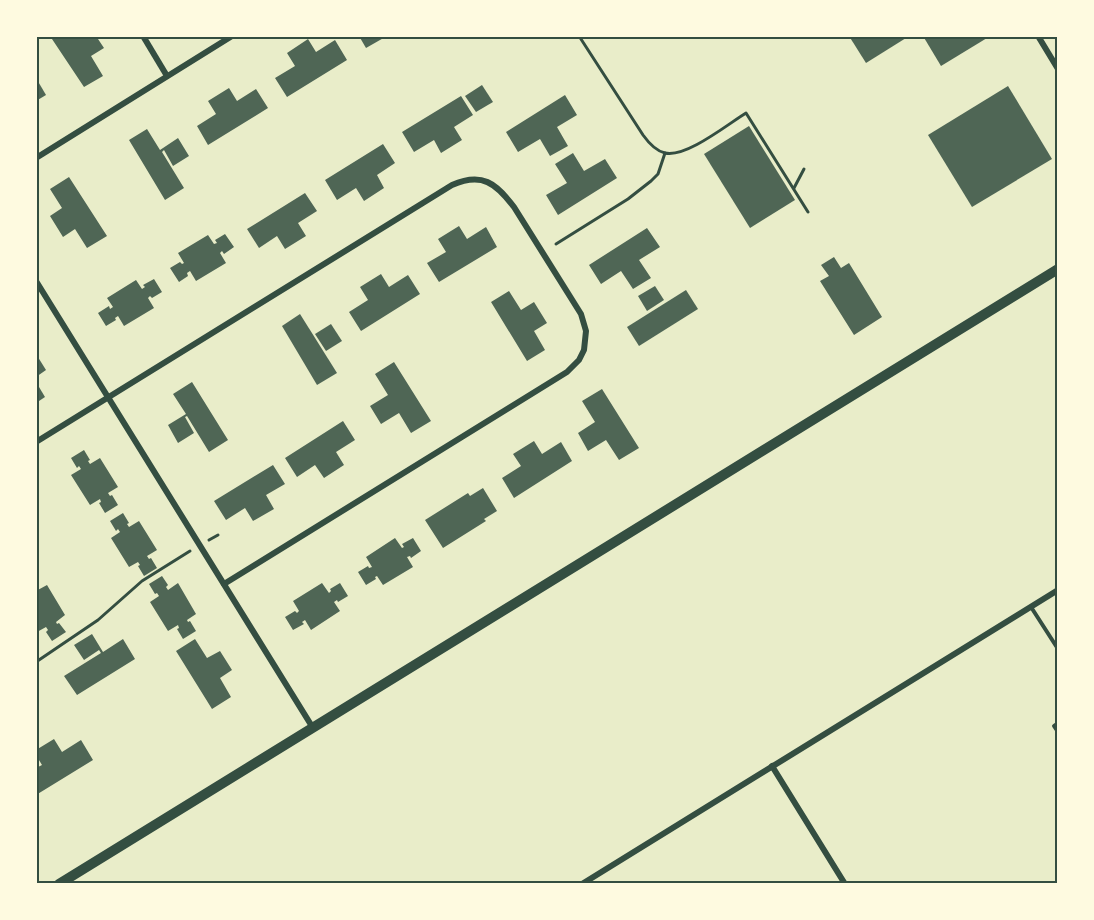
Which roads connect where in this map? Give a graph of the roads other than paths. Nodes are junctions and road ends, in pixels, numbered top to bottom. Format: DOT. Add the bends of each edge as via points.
graph roads {
  1 [pos="142,36"];
  2 [pos="232,36"];
  3 [pos="1038,36"];
  4 [pos="1058,69"];
  5 [pos="167,76"];
  6 [pos="36,158"];
  7 [pos="1058,269"];
  8 [pos="36,282"];
  9 [pos="108,398"];
  10 [pos="36,442"];
  11 [pos="224,584"];
  12 [pos="1058,590"];
  13 [pos="1031,607"];
  14 [pos="1058,649"];
  15 [pos="1058,723"];
  16 [pos="313,728"];
  17 [pos="1058,732"];
  18 [pos="772,766"];
  19 [pos="59,884"];
  20 [pos="582,884"];
  21 [pos="845,884"];
  1 -- 5 [label="street"];
  2 -- 5 [label="street"];
  3 -- 4 [label="street"];
  5 -- 6 [label="street"];
  7 -- 16 [label="main road"];
  8 -- 9 [label="street"];
  9 -- 10 [label="street"];
  9 -- 11 [label="street"];
  9 -- 11 [label="street" via="452,185 484,180 501,191 514,207 581,315 586,331 579,360 567,372"];
  11 -- 16 [label="street"];
  12 -- 13 [label="street"];
  13 -- 14 [label="lane"];
  13 -- 18 [label="street"];
  15 -- 17 [label="lane" via="1054,726"];
  16 -- 19 [label="main road"];
  18 -- 20 [label="street"];
  18 -- 21 [label="street"];
}
